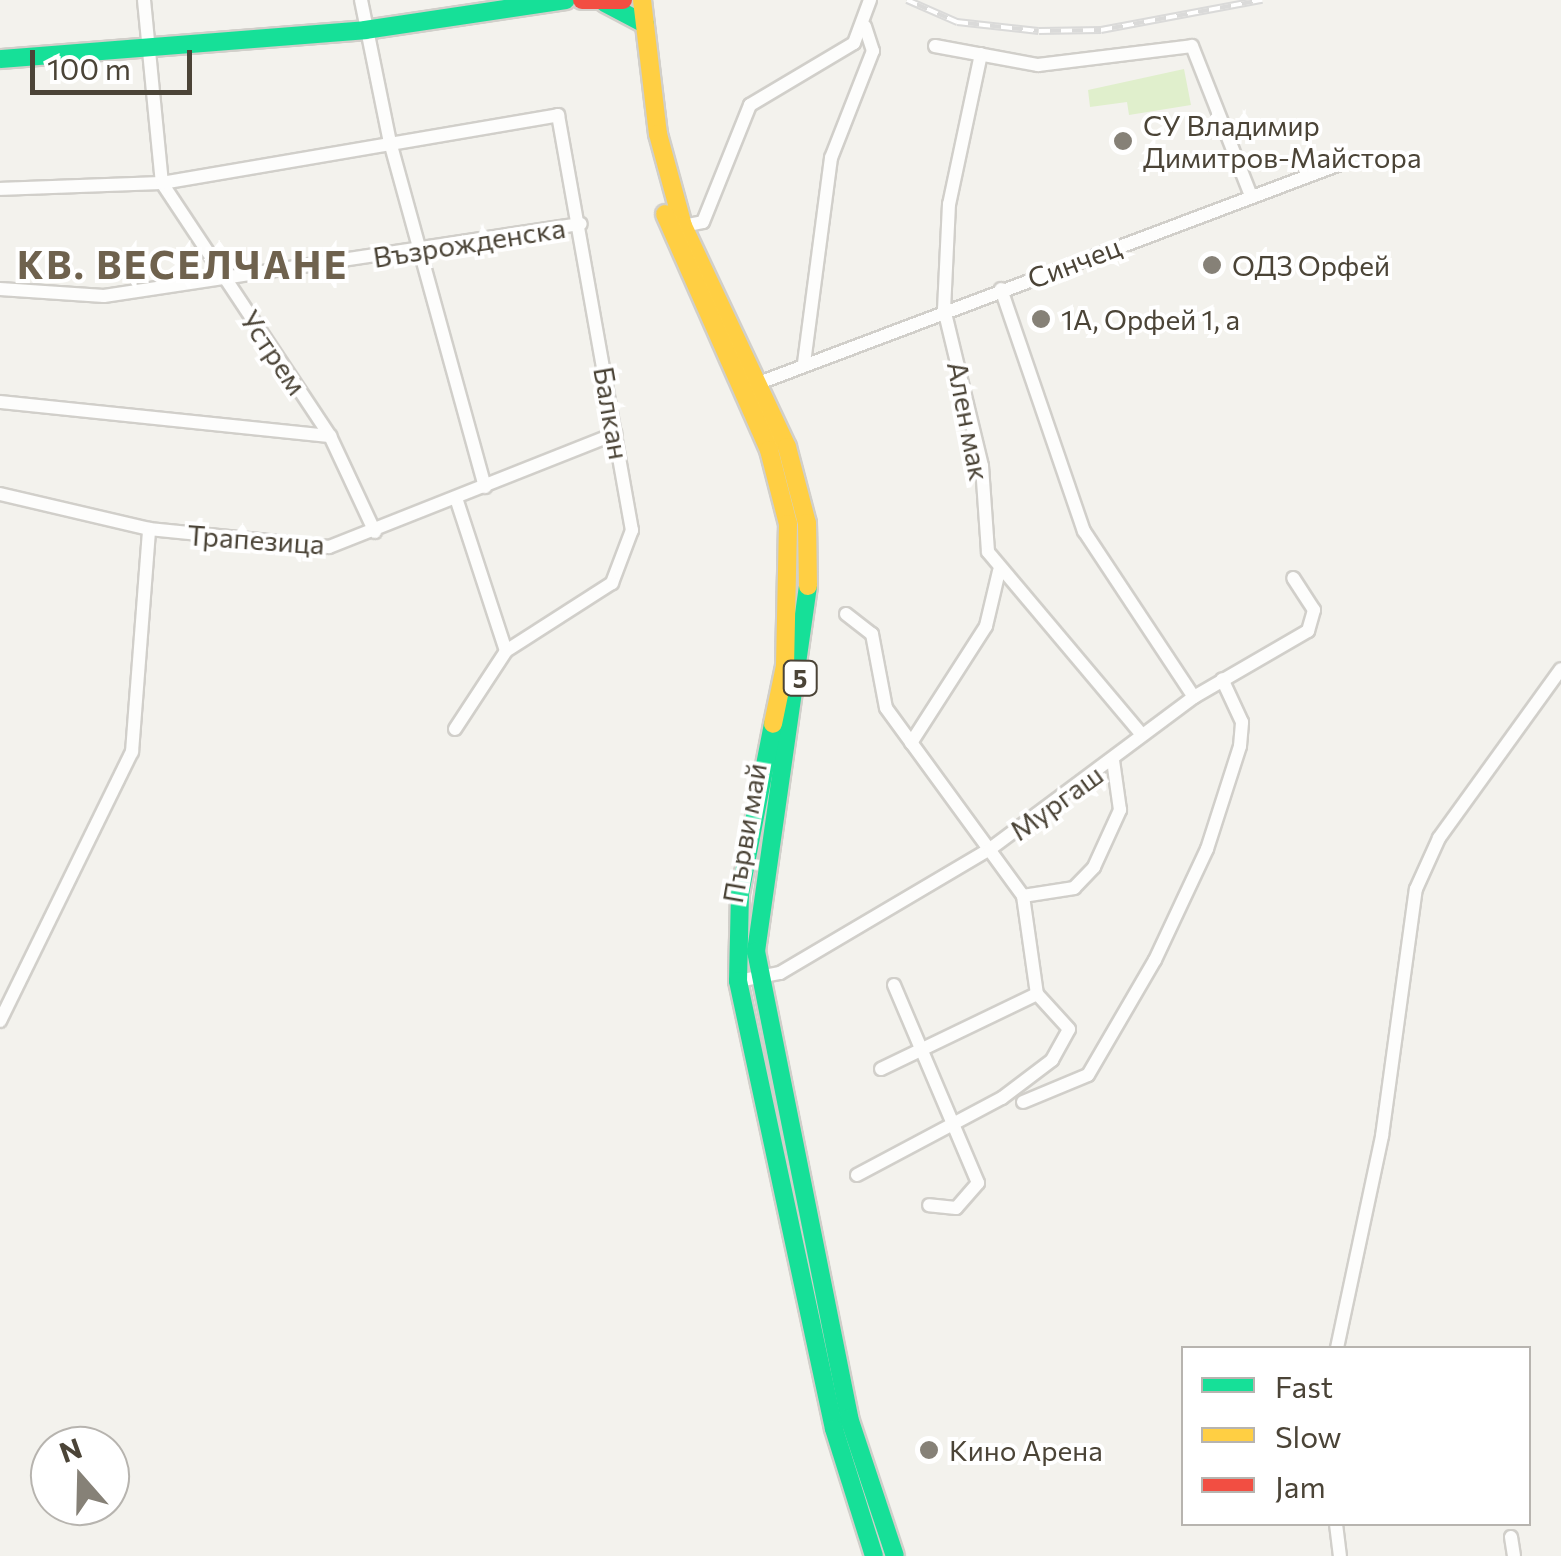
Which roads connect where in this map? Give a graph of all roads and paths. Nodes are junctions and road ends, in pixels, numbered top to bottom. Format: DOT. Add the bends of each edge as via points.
graph roads {
  1 [pos="144,0"];
  2 [pos="361,0"];
  3 [pos="566,0"];
  4 [pos="582,0"];
  5 [pos="642,0"];
  6 [pos="870,0"];
  7 [pos="614,1"];
  8 [pos="645,24"];
  9 [pos="865,26"];
  10 [pos="365,30"];
  11 [pos="935,46"];
  12 [pos="148,53"];
  13 [pos="980,54"];
  14 [pos="0,59"];
  15 [pos="658,134"];
  16 [pos="390,142"];
  17 [pos="1345,162"];
  18 [pos="162,183"];
  19 [pos="0,190"];
  20 [pos="1251,196"];
  21 [pos="581,224"];
  22 [pos="683,226"];
  23 [pos="417,249"];
  24 [pos="226,281"];
  25 [pos="0,288"];
  26 [pos="1001,289"];
  27 [pos="944,309"];
  28 [pos="804,363"];
  29 [pos="751,386"];
  30 [pos="0,402"];
  31 [pos="615,434"];
  32 [pos="330,436"];
  33 [pos="484,487"];
  34 [pos="0,494"];
  35 [pos="456,498"];
  36 [pos="149,529"];
  37 [pos="375,532"];
  38 [pos="999,571"];
  39 [pos="1292,578"];
  40 [pos="846,614"];
  41 [pos="506,652"];
  42 [pos="1561,669"];
  43 [pos="1222,679"];
  44 [pos="1194,697"];
  45 [pos="454,728"];
  46 [pos="1142,735"];
  47 [pos="912,743"];
  48 [pos="1114,760"];
  49 [pos="990,849"];
  50 [pos="1024,896"];
  51 [pos="760,979"];
  52 [pos="738,980"];
  53 [pos="894,985"];
  54 [pos="1037,994"];
  55 [pos="0,1021"];
  56 [pos="922,1051"];
  57 [pos="881,1069"];
  58 [pos="1023,1102"];
  59 [pos="954,1125"];
  60 [pos="856,1175"];
  61 [pos="929,1205"];
  62 [pos="1338,1346"];
  63 [pos="1336,1526"];
  64 [pos="1511,1537"];
  65 [pos="874,1556"];
  66 [pos="895,1556"];
  67 [pos="1340,1556"];
  68 [pos="1514,1556"];
  1 -- 12 [label="street, Устрем"];
  2 -- 10 [label="street"];
  3 -- 10 [label="main road"];
  4 -- 7 [label="main road"];
  5 -- 8 [label="main road, Първи май / 5"];
  6 -- 9 [label="street"];
  7 -- 8 [label="main road"];
  8 -- 15 [label="main road, Първи май / 5"];
  9 -- 22 [label="street" via="846,49 760,94 702,222"];
  9 -- 28 [label="street" via="873,51 830,158"];
  10 -- 12 [label="main road"];
  10 -- 16 [label="street"];
  11 -- 13 [label="street"];
  12 -- 14 [label="main road"];
  12 -- 18 [label="street, Устрем"];
  13 -- 20 [label="street" via="1038,65 1200,49"];
  13 -- 27 [label="street, Ален мак" via="949,204"];
  15 -- 22 [label="main road, Първи май / 5"];
  15 -- 29 [label="main road, Първи май / 5" via="655,164 673,239"];
  16 -- 18 [label="street"];
  16 -- 21 [label="street, Балкан" via="558,115"];
  16 -- 23 [label="street"];
  17 -- 20 [label="street, Синчец"];
  18 -- 19 [label="street"];
  18 -- 24 [label="street, Устрем"];
  20 -- 26 [label="street, Синчец"];
  21 -- 23 [label="street, Възрожденска"];
  21 -- 31 [label="street, Балкан"];
  22 -- 29 [label="main road, Първи май / 5"];
  23 -- 24 [label="street, Възрожденска"];
  23 -- 33 [label="street"];
  24 -- 25 [label="street, Възрожденска" via="81,298"];
  24 -- 32 [label="street, Устрем"];
  26 -- 27 [label="street, Синчец"];
  26 -- 44 [label="street" via="1084,531"];
  27 -- 28 [label="street, Синчец"];
  27 -- 38 [label="street, Ален мак"];
  28 -- 29 [label="street, Синчец"];
  29 -- 51 [label="main road, Първи май / 5" via="801,492 809,589 758,895"];
  29 -- 52 [label="main road, Първи май / 5" via="776,472 792,564 785,666 740,893"];
  30 -- 32 [label="street"];
  31 -- 33 [label="street, Трапезица"];
  31 -- 41 [label="street, Балкан" via="632,530 612,583"];
  32 -- 37 [label="street, Устрем"];
  33 -- 35 [label="street, Трапезица"];
  34 -- 36 [label="street, Трапезица"];
  35 -- 37 [label="street, Трапезица"];
  35 -- 41 [label="street"];
  36 -- 37 [label="street, Трапезица" via="300,548"];
  36 -- 55 [label="street" via="132,752"];
  38 -- 46 [label="street, Ален мак"];
  38 -- 47 [label="street" via="986,626"];
  39 -- 43 [label="street, Мургаш" via="1314,625"];
  40 -- 47 [label="street" via="872,634 878,694"];
  41 -- 45 [label="street"];
  42 -- 62 [label="street" via="1448,824 1416,889 1382,1136"];
  43 -- 44 [label="street, Мургаш"];
  43 -- 58 [label="street" via="1242,722 1240,746 1170,928 1088,1075"];
  44 -- 46 [label="street, Мургаш"];
  46 -- 48 [label="street, Мургаш"];
  47 -- 49 [label="street"];
  48 -- 49 [label="street, Мургаш"];
  48 -- 50 [label="street" via="1120,810 1094,867 1074,888"];
  49 -- 50 [label="street"];
  49 -- 51 [label="street, Мургаш"];
  50 -- 54 [label="street"];
  51 -- 52 [label="street, Мургаш"];
  51 -- 66 [label="main road, Първи май / 5" via="849,1418"];
  52 -- 65 [label="main road, Първи май / 5" via="834,1429"];
  53 -- 56 [label="street"];
  54 -- 56 [label="street"];
  54 -- 59 [label="street" via="1064,1019 1064,1045"];
  56 -- 57 [label="street"];
  56 -- 59 [label="street"];
  59 -- 60 [label="street"];
  59 -- 61 [label="street" via="976,1171 975,1194 956,1208"];
  63 -- 67 [label="street"];
  64 -- 68 [label="street"];
}
